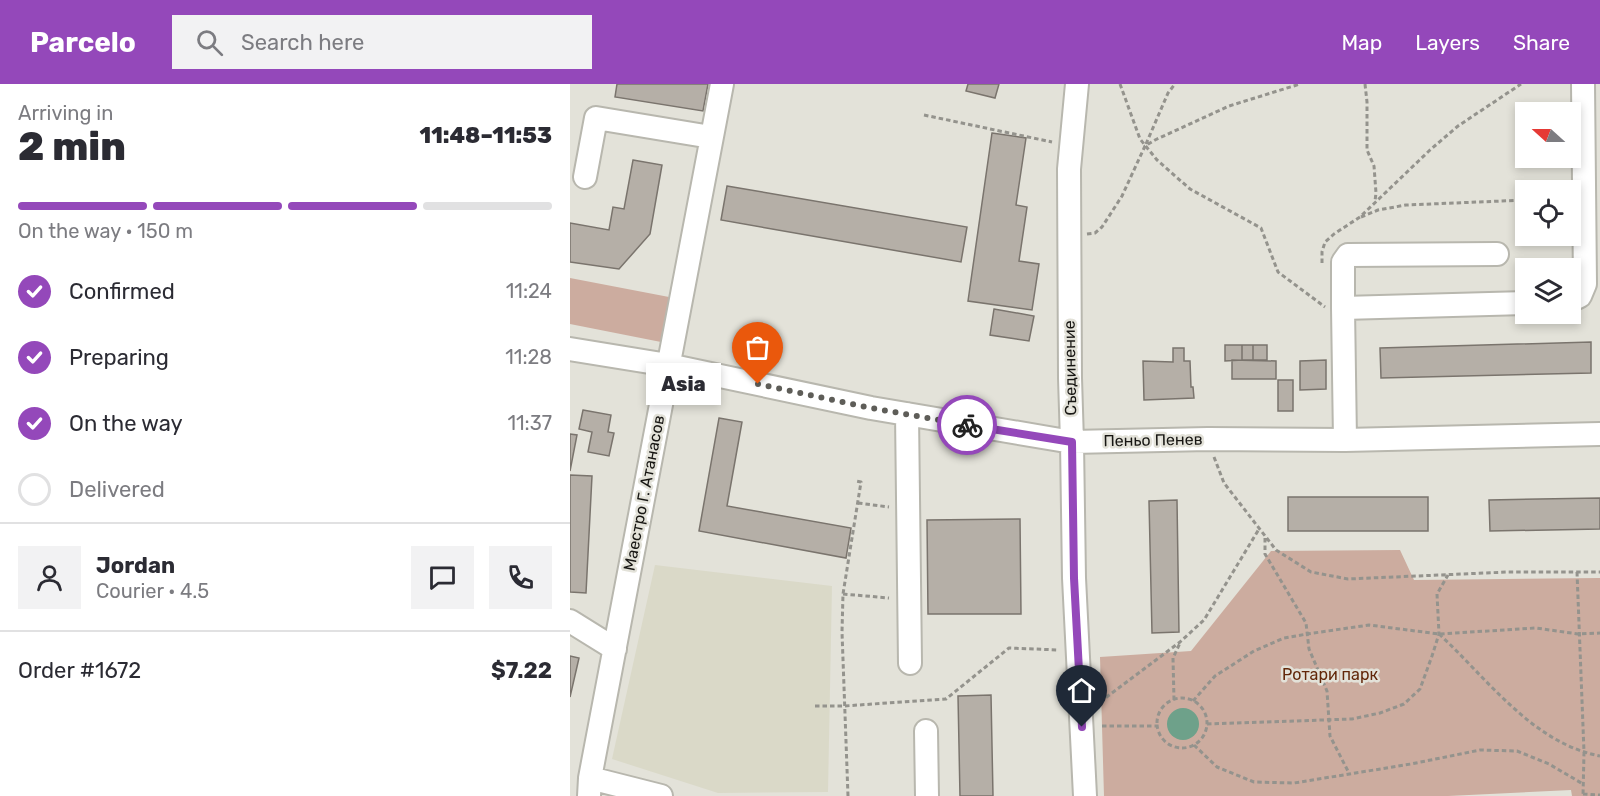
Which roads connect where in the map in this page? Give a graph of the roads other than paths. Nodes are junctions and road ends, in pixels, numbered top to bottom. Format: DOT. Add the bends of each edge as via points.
graph roads {
  1 [pos="722,84"];
  2 [pos="1077,84"];
  3 [pos="1583,84"];
  4 [pos="711,137"];
  5 [pos="585,177"];
  6 [pos="1497,254"];
  7 [pos="1581,294"];
  8 [pos="1515,303"];
  9 [pos="1332,307"];
  10 [pos="570,349"];
  11 [pos="668,365"];
  12 [pos="906,414"];
  13 [pos="1600,434"];
  14 [pos="1345,440"];
  15 [pos="1072,442"];
  16 [pos="570,621"];
  17 [pos="615,649"];
  18 [pos="910,663"];
  19 [pos="926,731"];
  20 [pos="590,787"];
  21 [pos="661,796"];
  22 [pos="927,796"];
  23 [pos="1085,796"];
  1 -- 4 [label="street, Маестро Г. Атанасов"];
  2 -- 15 [label="street, Съединение" via="1068,237"];
  3 -- 7 [label="street" via="1585,284"];
  4 -- 5 [label="street" via="596,118"];
  4 -- 11 [label="street, Маестро Г. Атанасов"];
  6 -- 9 [label="street" via="1348,255"];
  8 -- 9 [label="street"];
  9 -- 14 [label="street"];
  10 -- 11 [label="street, Пеньо Пенев"];
  11 -- 12 [label="street, Пеньо Пенев"];
  11 -- 17 [label="street, Маестро Г. Атанасов"];
  12 -- 15 [label="street, Пеньо Пенев"];
  12 -- 18 [label="street"];
  13 -- 14 [label="street, Пеньо Пенев"];
  14 -- 15 [label="street, Пеньо Пенев"];
  15 -- 23 [label="street, Съединение"];
  16 -- 17 [label="street"];
  17 -- 20 [label="street, Маестро Г. Атанасов"];
  19 -- 22 [label="street"];
  20 -- 21 [label="street"];
}
